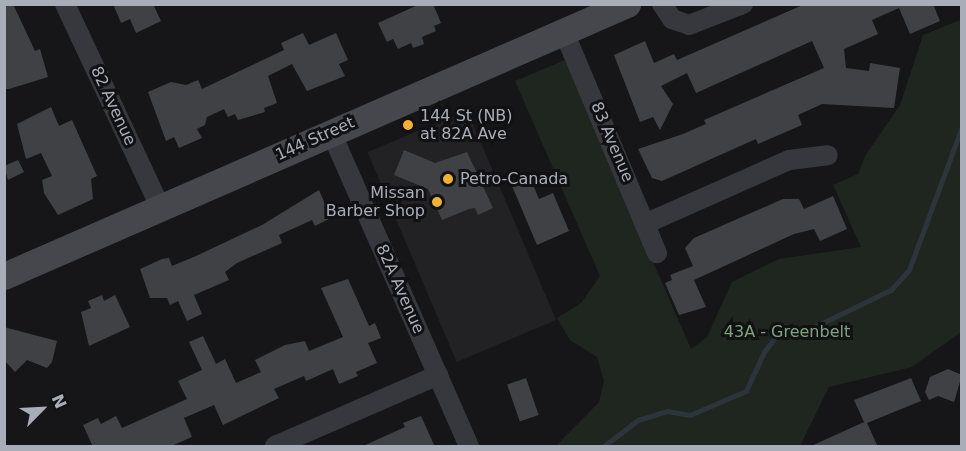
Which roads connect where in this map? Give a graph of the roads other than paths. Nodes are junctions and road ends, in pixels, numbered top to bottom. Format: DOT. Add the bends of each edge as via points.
graph roads {
  1 [pos="65,4"];
  2 [pos="627,4"];
  3 [pos="662,4"];
  4 [pos="743,4"];
  5 [pos="564,32"];
  6 [pos="331,132"];
  7 [pos="828,155"];
  8 [pos="160,207"];
  9 [pos="647,223"];
  10 [pos="657,254"];
  11 [pos="4,276"];
  12 [pos="438,375"];
  13 [pos="275,447"];
  14 [pos="469,447"];
  1 -- 8 [label="street, 82 Avenue"];
  2 -- 5 [label="main road, 144 Street"];
  3 -- 4 [label="street" via="672,19 689,25"];
  5 -- 6 [label="main road, 144 Street"];
  5 -- 9 [label="street, 83 Avenue"];
  6 -- 8 [label="main road, 144 Street"];
  6 -- 12 [label="street, 82A Avenue"];
  7 -- 9 [label="street" via="789,160"];
  8 -- 11 [label="main road, 144 Street"];
  9 -- 10 [label="street, 83 Avenue"];
  12 -- 13 [label="street"];
  12 -- 14 [label="street, 82A Avenue"];
}
